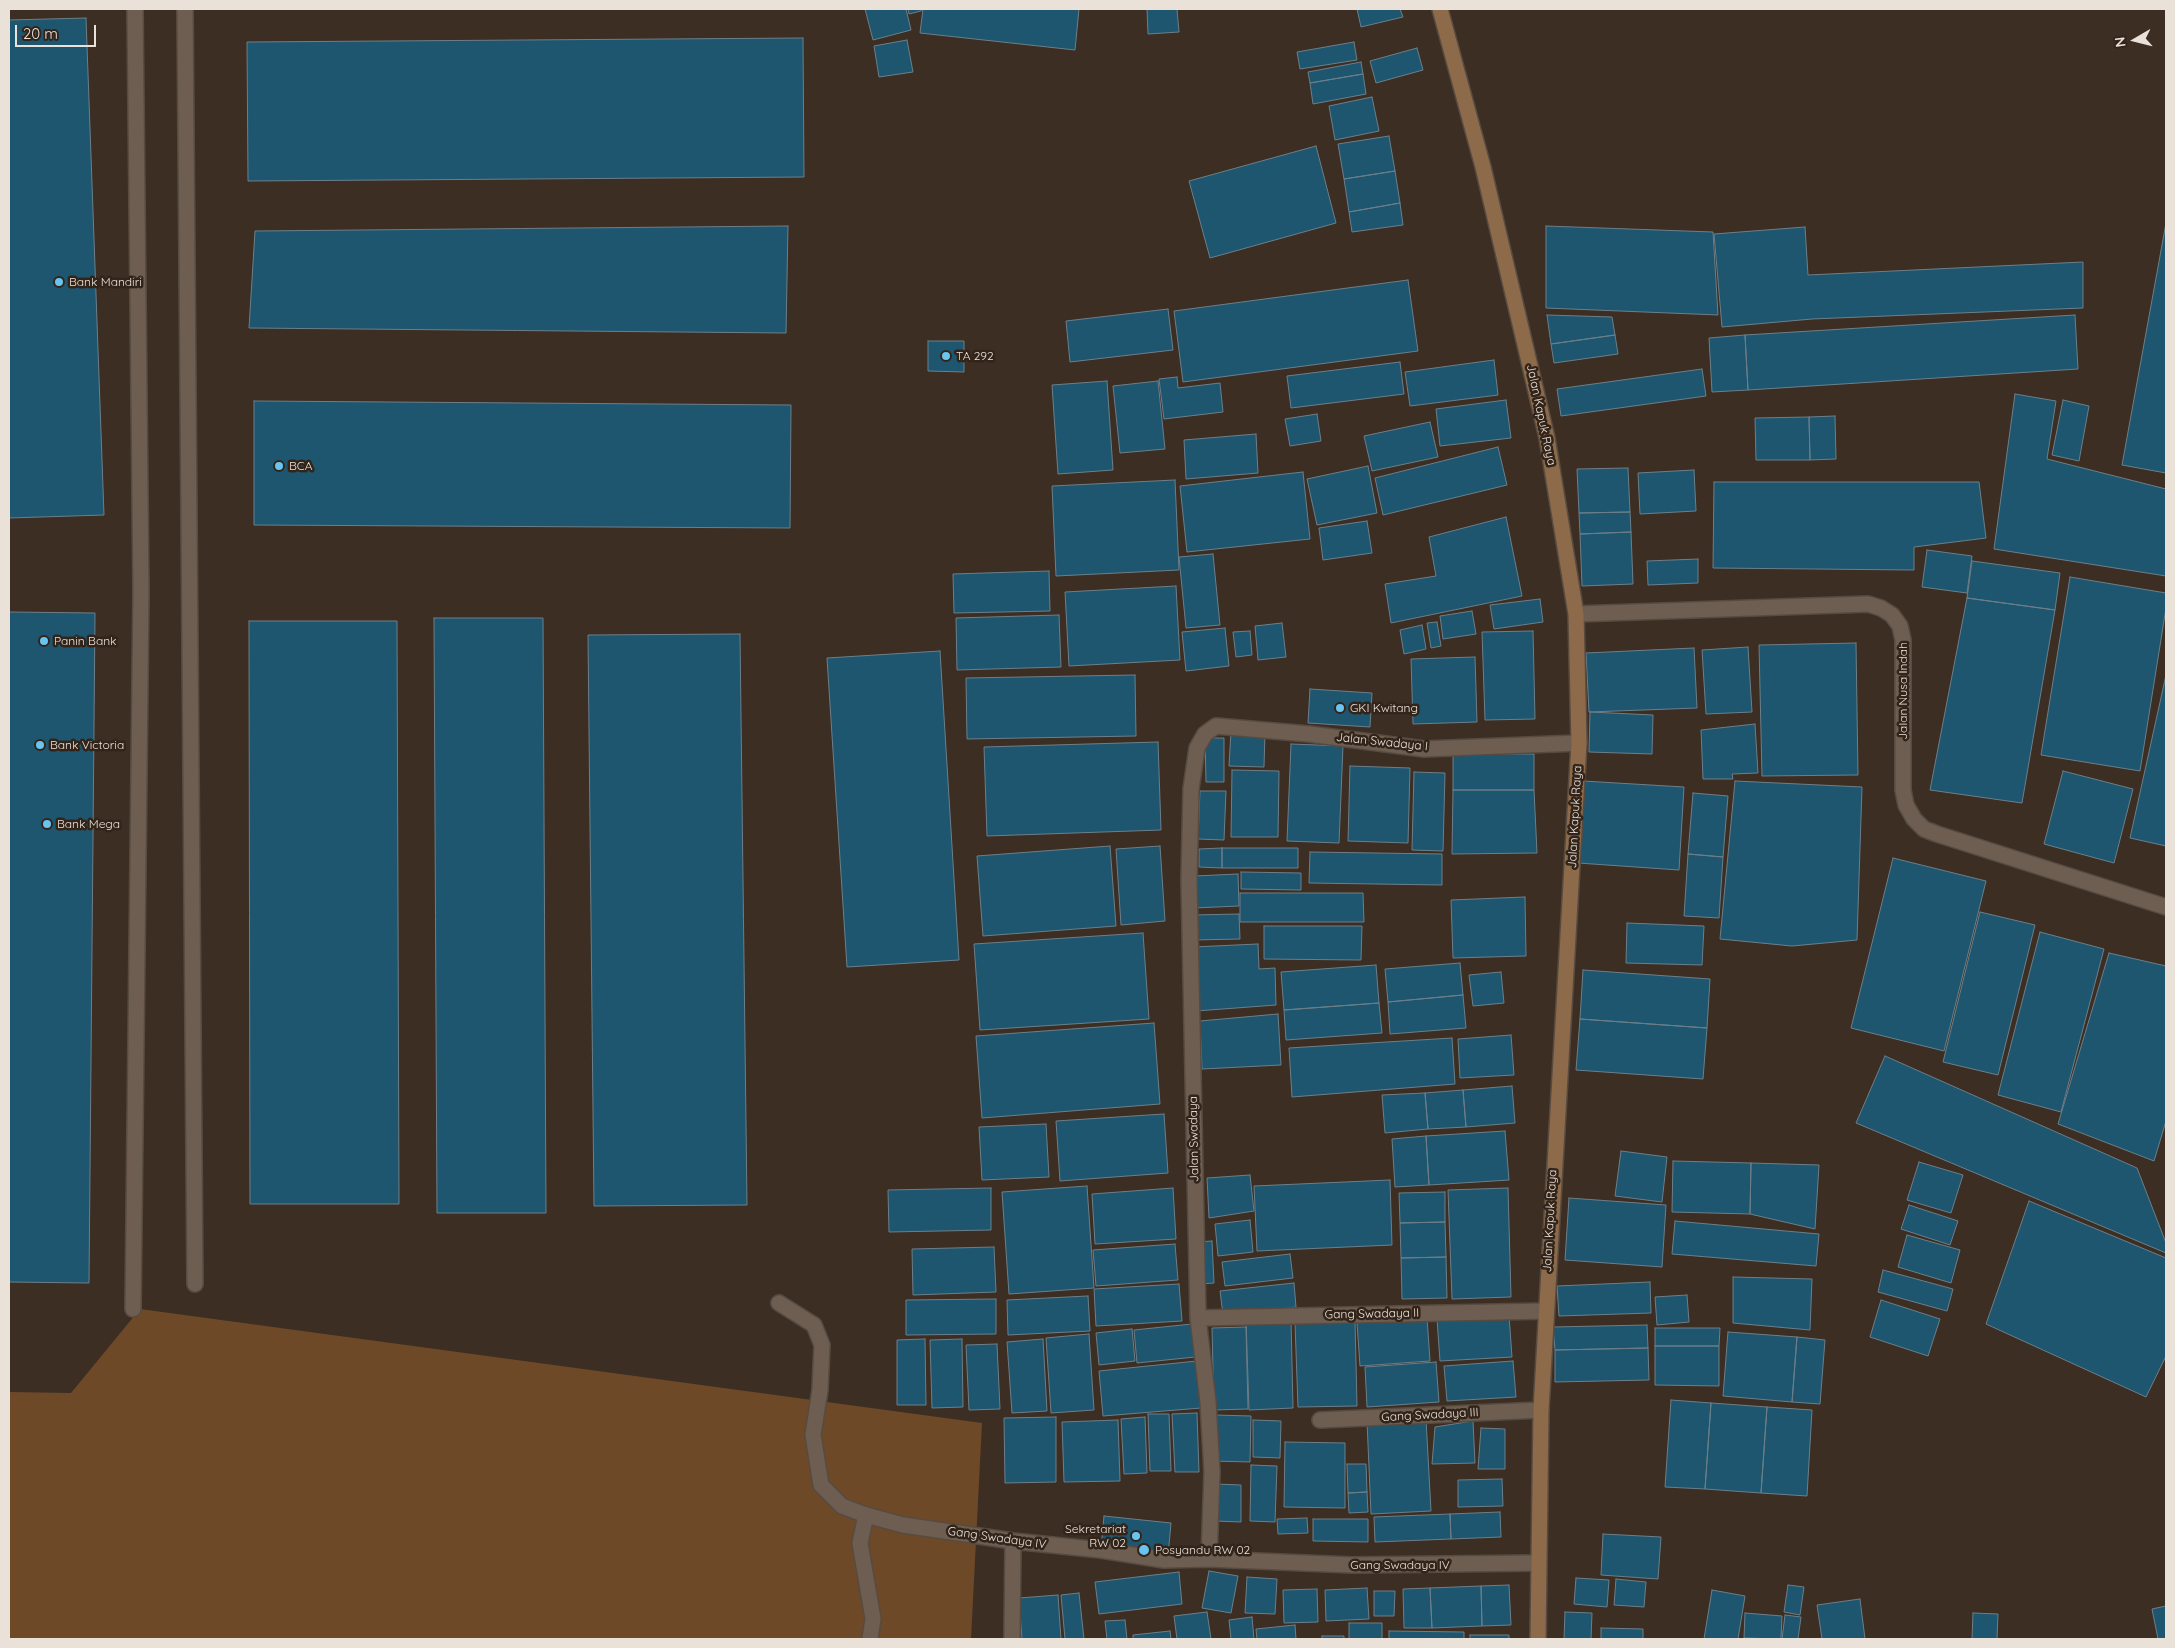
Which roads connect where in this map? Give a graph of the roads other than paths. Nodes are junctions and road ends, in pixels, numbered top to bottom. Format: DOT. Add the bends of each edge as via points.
graph roads {
  1 [pos="135,9"];
  2 [pos="185,9"];
  3 [pos="1440,9"];
  4 [pos="1576,614"];
  5 [pos="1216,726"];
  6 [pos="1579,743"];
  7 [pos="2166,907"];
  8 [pos="195,1284"];
  9 [pos="779,1303"];
  10 [pos="133,1309"];
  11 [pos="1546,1310"];
  12 [pos="1198,1318"];
  13 [pos="1541,1410"];
  14 [pos="1320,1420"];
  15 [pos="866,1515"];
  16 [pos="1013,1541"];
  17 [pos="1209,1559"];
  18 [pos="1538,1563"];
  19 [pos="870,1639"];
  20 [pos="1012,1639"];
  21 [pos="1538,1639"];
  1 -- 10 [label="street" via="141,601"];
  2 -- 8 [label="street"];
  3 -- 4 [label="main road, Jalan Kapuk Raya" via="1483,167 1547,438"];
  4 -- 6 [label="main road, Jalan Kapuk Raya"];
  4 -- 7 [label="street, Jalan Nusa Indah" via="1868,604 1881,608 1900,626 1903,640 1903,790 1906,805 1914,819 1937,834"];
  5 -- 6 [label="street, Jalan Swadaya I" via="1424,749"];
  5 -- 12 [label="street, Jalan Swadaya" via="1205,734 1197,748 1191,790 1189,862"];
  6 -- 11 [label="main road, Jalan Kapuk Raya"];
  9 -- 15 [label="street, Gang Swadaya IV" via="814,1325 822,1345 813,1435 821,1485 842,1506"];
  11 -- 12 [label="street, Gang Swadaya II"];
  11 -- 13 [label="main road, Jalan Kapuk Raya"];
  12 -- 17 [label="street, Jalan Swadaya" via="1212,1472"];
  13 -- 14 [label="street, Gang Swadaya III"];
  13 -- 18 [label="main road, Jalan Kapuk Raya"];
  15 -- 16 [label="street, Gang Swadaya IV" via="903,1525"];
  15 -- 19 [label="street" via="860,1543 873,1619"];
  16 -- 17 [label="street, Gang Swadaya IV" via="1164,1560"];
  16 -- 20 [label="street"];
  17 -- 18 [label="street, Gang Swadaya IV" via="1352,1565"];
  18 -- 21 [label="main road, Jalan Kapuk Raya"];
}
